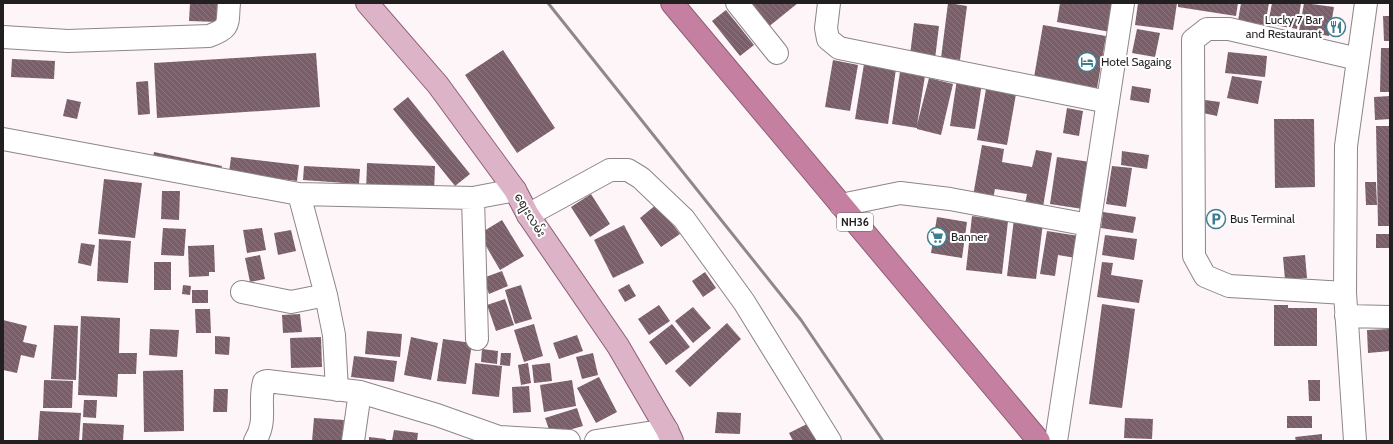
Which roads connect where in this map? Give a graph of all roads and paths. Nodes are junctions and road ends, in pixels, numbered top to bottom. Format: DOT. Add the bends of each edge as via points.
graph roads {
  1 [pos="229,3"];
  2 [pos="367,3"];
  3 [pos="674,3"];
  4 [pos="737,3"];
  5 [pos="829,3"];
  6 [pos="1123,3"];
  7 [pos="1366,3"];
  8 [pos="3,37"];
  9 [pos="777,53"];
  10 [pos="1358,59"];
  11 [pos="1108,102"];
  12 [pos="3,139"];
  13 [pos="515,190"];
  14 [pos="300,194"];
  15 [pos="473,198"];
  16 [pos="841,205"];
  17 [pos="528,215"];
  18 [pos="1089,225"];
  19 [pos="242,292"];
  20 [pos="1344,293"];
  21 [pos="326,295"];
  22 [pos="1346,316"];
  23 [pos="1390,317"];
  24 [pos="477,339"];
  25 [pos="337,390"];
  26 [pos="360,392"];
  27 [pos="670,435"];
  28 [pos="255,441"];
  29 [pos="353,441"];
  30 [pos="569,441"];
  31 [pos="596,441"];
  32 [pos="830,441"];
  33 [pos="1039,441"];
  34 [pos="1056,441"];
  35 [pos="1355,441"];
  1 -- 8 [label="street" via="228,23 223,31 209,36 68,41"];
  2 -- 13 [label="main road, စျေးလမ်း" via="438,85"];
  3 -- 16 [label="highway, NH36"];
  4 -- 9 [label="street"];
  5 -- 11 [label="street" via="826,28 828,39 839,48"];
  6 -- 11 [label="street"];
  7 -- 10 [label="street"];
  10 -- 20 [label="street" via="1346,146"];
  10 -- 20 [label="street" via="1230,29 1207,29 1193,40 1194,256 1205,276 1230,286"];
  11 -- 18 [label="street"];
  12 -- 14 [label="street"];
  13 -- 15 [label="street"];
  13 -- 17 [label="main road, စျေးလမ်း"];
  14 -- 15 [label="street"];
  14 -- 21 [label="street"];
  15 -- 24 [label="street"];
  16 -- 18 [label="street" via="900,193 950,199"];
  16 -- 33 [label="highway, NH36"];
  17 -- 27 [label="main road, စျေးလမ်း" via="618,346"];
  17 -- 32 [label="street" via="610,170 628,170 641,178 684,219 744,302"];
  18 -- 34 [label="street"];
  19 -- 21 [label="street" via="290,302"];
  20 -- 22 [label="street"];
  21 -- 25 [label="street" via="334,335"];
  22 -- 23 [label="street"];
  22 -- 35 [label="street"];
  25 -- 26 [label="street"];
  25 -- 28 [label="street" via="264,382 261,392 260,432"];
  26 -- 29 [label="street"];
  26 -- 30 [label="street" via="499,437"];
  27 -- 31 [label="street"];
}
